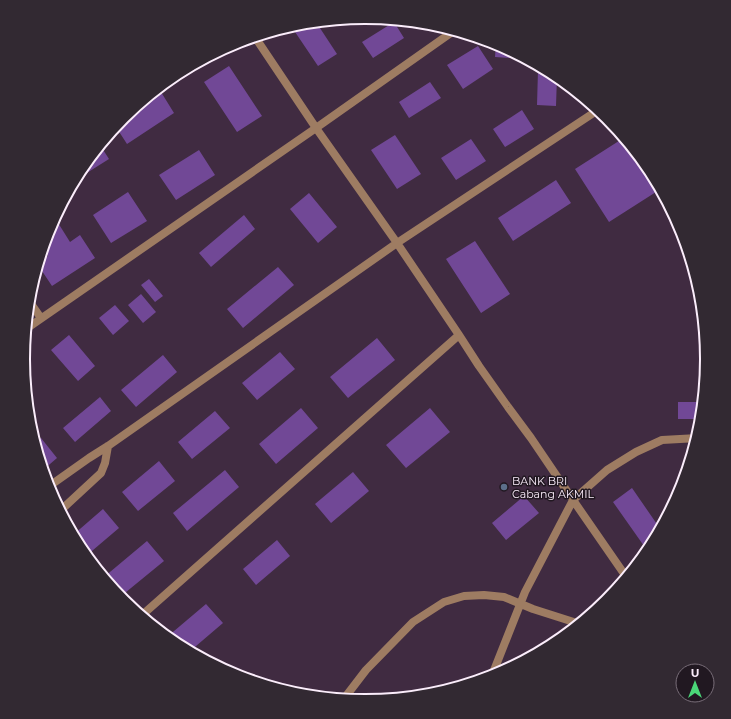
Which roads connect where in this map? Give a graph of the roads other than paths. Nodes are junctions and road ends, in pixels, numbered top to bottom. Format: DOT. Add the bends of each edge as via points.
graph roads {
  1 [pos="448,34"];
  2 [pos="258,42"];
  3 [pos="593,113"];
  4 [pos="316,128"];
  5 [pos="397,242"];
  6 [pos="34,308"];
  7 [pos="41,318"];
  8 [pos="32,324"];
  9 [pos="459,335"];
  10 [pos="692,438"];
  11 [pos="108,446"];
  12 [pos="54,483"];
  13 [pos="573,500"];
  14 [pos="64,507"];
  15 [pos="624,574"];
  16 [pos="520,603"];
  17 [pos="145,613"];
  18 [pos="575,622"];
  19 [pos="495,669"];
  20 [pos="347,694"];
  1 -- 4 [label="street"];
  2 -- 4 [label="street"];
  3 -- 5 [label="street"];
  4 -- 5 [label="street"];
  4 -- 7 [label="street"];
  5 -- 9 [label="street"];
  5 -- 11 [label="street"];
  6 -- 7 [label="street"];
  7 -- 8 [label="street"];
  9 -- 13 [label="street"];
  9 -- 17 [label="street"];
  10 -- 13 [label="street" via="662,440 636,452 607,470"];
  11 -- 12 [label="street"];
  11 -- 14 [label="street" via="106,463 101,473"];
  13 -- 15 [label="street"];
  13 -- 16 [label="street"];
  16 -- 18 [label="street"];
  16 -- 19 [label="street"];
  16 -- 20 [label="street" via="484,594 444,602 413,622 366,670"];
}
